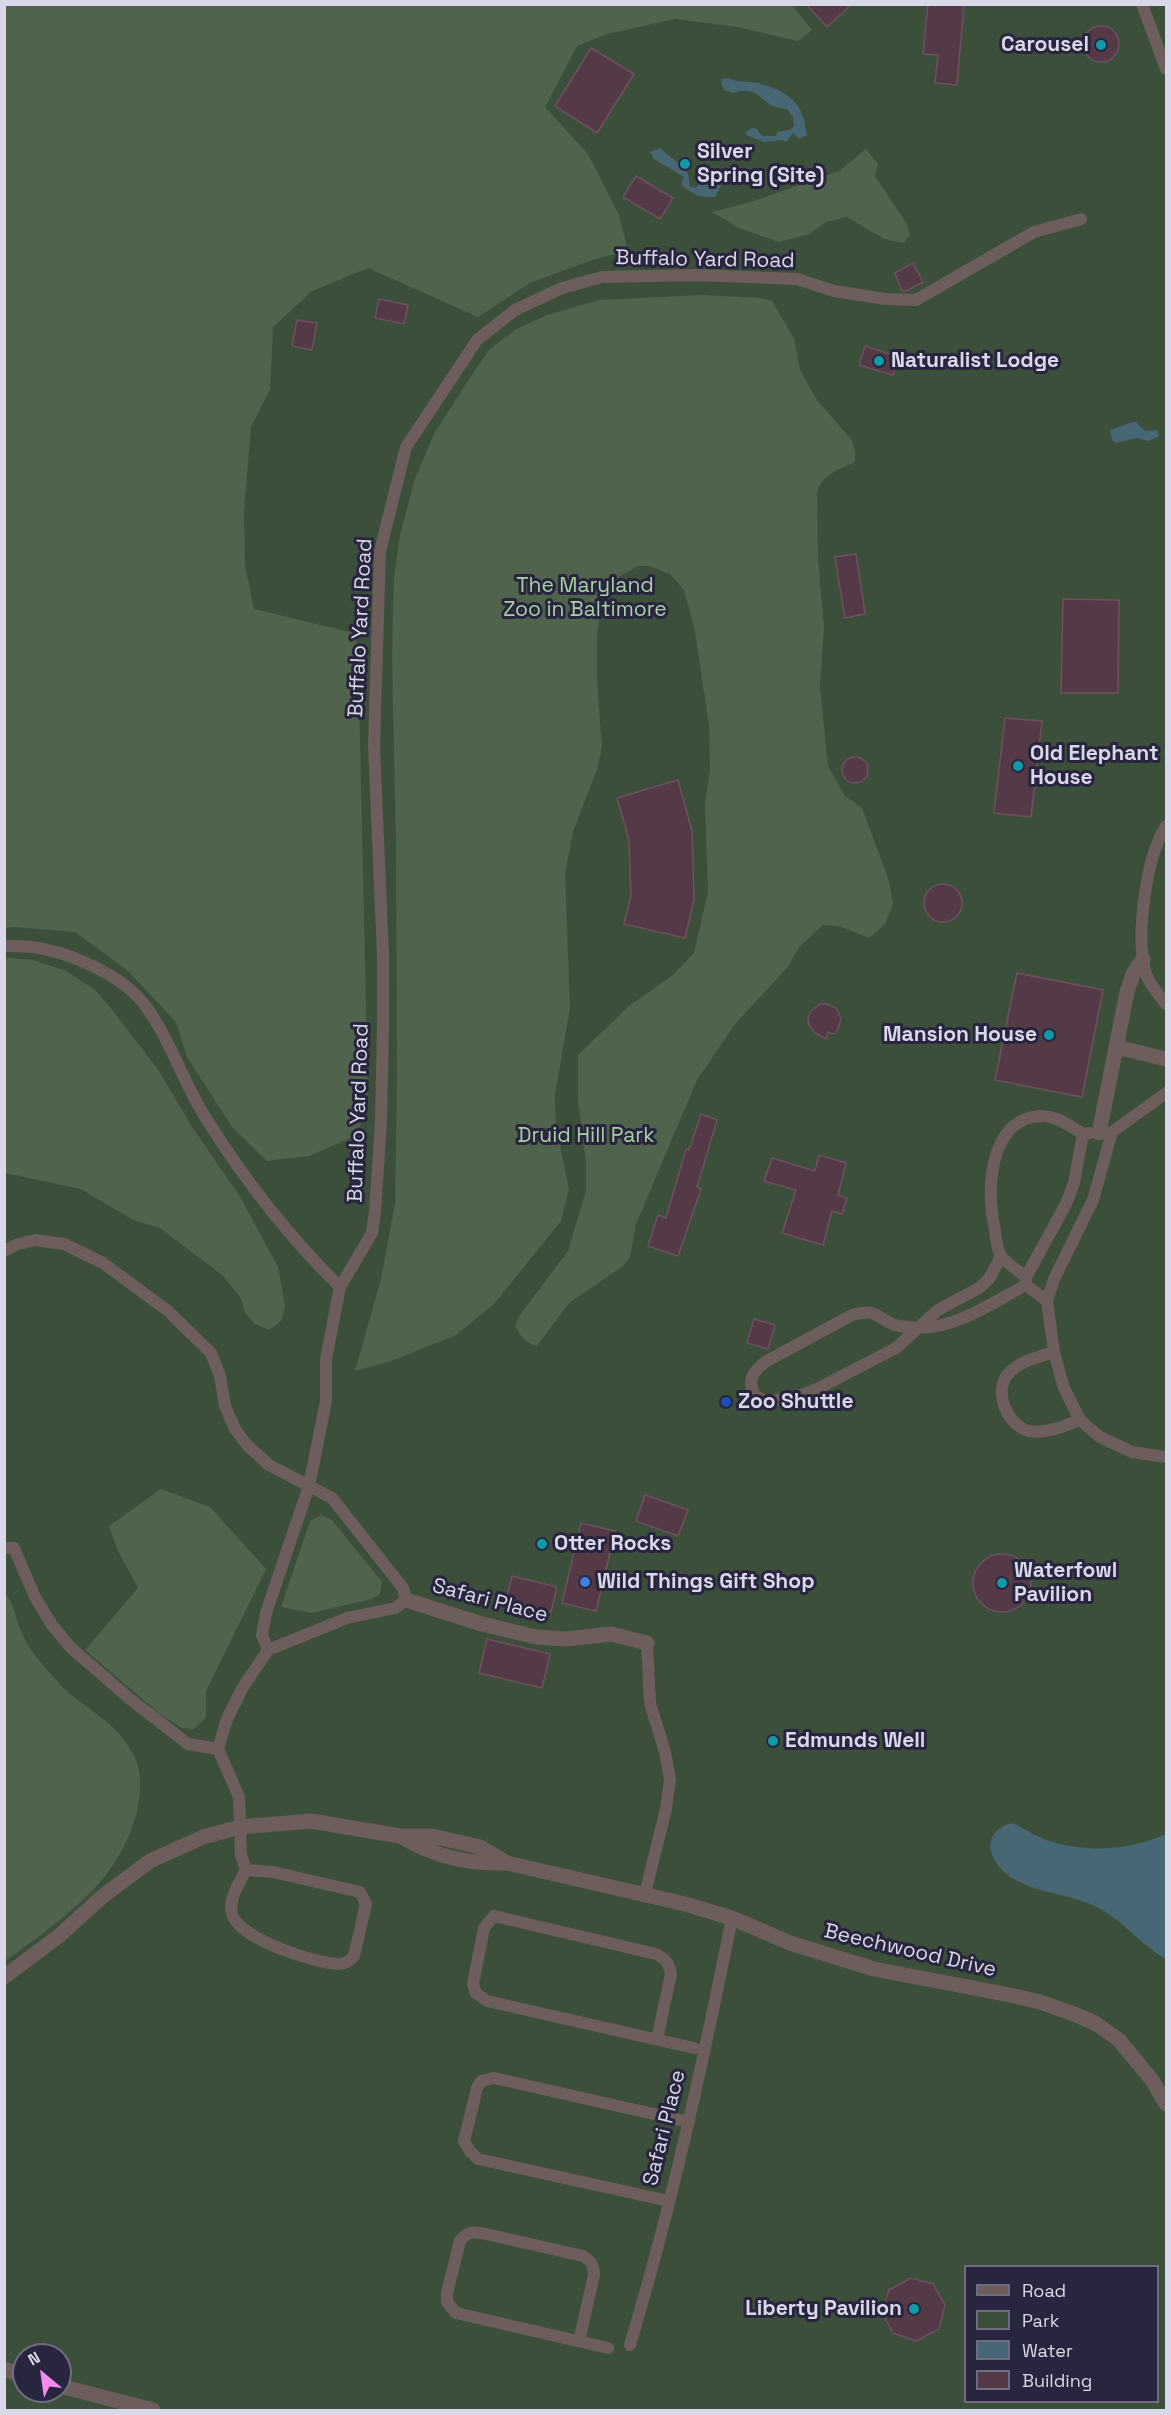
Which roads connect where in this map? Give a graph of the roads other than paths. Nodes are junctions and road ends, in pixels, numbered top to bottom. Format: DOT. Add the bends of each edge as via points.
graph roads {
  1 [pos="1142,4"];
  2 [pos="1167,69"];
  3 [pos="1081,219"];
  4 [pos="1167,826"];
  5 [pos="4,946"];
  6 [pos="1143,959"];
  7 [pos="1167,1004"];
  8 [pos="1116,1047"];
  9 [pos="1167,1059"];
  10 [pos="1167,1093"];
  11 [pos="1098,1133"];
  12 [pos="4,1251"];
  13 [pos="1001,1256"];
  14 [pos="1026,1281"];
  15 [pos="340,1287"];
  16 [pos="1047,1301"];
  17 [pos="919,1328"];
  18 [pos="1054,1352"];
  19 [pos="1080,1420"];
  20 [pos="1167,1456"];
  21 [pos="309,1486"];
  22 [pos="4,1548"];
  23 [pos="406,1600"];
  24 [pos="647,1643"];
  25 [pos="268,1650"];
  26 [pos="218,1749"];
  27 [pos="240,1827"];
  28 [pos="246,1870"];
  29 [pos="645,1894"];
  30 [pos="732,1918"];
  31 [pos="4,1977"];
  32 [pos="657,2039"];
  33 [pos="694,2048"];
  34 [pos="1167,2104"];
  35 [pos="689,2122"];
  36 [pos="669,2201"];
  37 [pos="579,2341"];
  38 [pos="630,2345"];
  39 [pos="608,2348"];
  40 [pos="72,2389"];
  41 [pos="153,2410"];
  1 -- 2 [label="lane"];
  3 -- 15 [label="lane, Buffalo Yard Road" via="1034,232 916,300 834,291 797,279 602,277 562,288 515,310 471,348 406,447 380,551 374,746 383,955 381,1122 372,1233"];
  4 -- 6 [label="lane" via="1154,850 1147,879"];
  5 -- 15 [label="lane" via="33,947 69,957 113,976 143,1002 206,1119 255,1192 299,1247"];
  6 -- 7 [label="lane" via="1147,976"];
  6 -- 8 [label="street" via="1127,992"];
  8 -- 9 [label="street"];
  8 -- 11 [label="street"];
  10 -- 11 [label="lane"];
  11 -- 13 [label="lane" via="1042,1116 1028,1119 1004,1138 996,1153 990,1189"];
  11 -- 14 [label="lane"];
  11 -- 16 [label="lane" via="1093,1200"];
  12 -- 21 [label="lane" via="35,1240 64,1244 104,1263 144,1292 211,1353 225,1406 235,1429 248,1445 268,1465"];
  13 -- 14 [label="lane"];
  13 -- 17 [label="lane" via="989,1279 979,1288 939,1310"];
  14 -- 16 [label="lane"];
  14 -- 17 [label="lane" via="944,1325"];
  15 -- 21 [label="lane, Buffalo Yard Road" via="326,1359 326,1401"];
  16 -- 18 [label="lane"];
  17 -- 17 [label="lane" via="897,1325 876,1313 852,1315 765,1362 755,1370 751,1388 754,1395 766,1402 815,1390 896,1348"];
  18 -- 19 [label="lane" via="1064,1388"];
  18 -- 19 [label="lane" via="1030,1359 1006,1376 1003,1401 1009,1416 1030,1431"];
  19 -- 20 [label="lane" via="1100,1437 1132,1452"];
  21 -- 23 [label="lane" via="332,1498 403,1588"];
  21 -- 25 [label="lane, Buffalo Yard Road" via="266,1613 262,1635"];
  22 -- 26 [label="lane" via="14,1548 35,1597 70,1647 188,1744"];
  23 -- 24 [label="street, Safari Place" via="537,1637 566,1639 610,1634"];
  23 -- 25 [label="lane, Safari Place" via="395,1608 347,1618"];
  24 -- 29 [label="lane, Safari Place" via="650,1703 670,1779"];
  25 -- 26 [label="lane" via="243,1686"];
  26 -- 27 [label="lane" via="239,1797"];
  27 -- 28 [label="lane"];
  27 -- 29 [label="street, Beechwood Drive" via="311,1821 399,1836 426,1851 452,1858 507,1863"];
  27 -- 31 [label="street, Beechwood Drive" via="204,1837 150,1861"];
  28 -- 28 [label="lane" via="231,1911 239,1925 282,1949 337,1964 350,1961 366,1904 360,1892 273,1872"];
  29 -- 30 [label="street, Beechwood Drive"];
  30 -- 34 [label="street, Beechwood Drive" via="790,1943 853,1963 1010,1995 1074,2014 1119,2040"];
  30 -- 35 [label="lane, Safari Place"];
  32 -- 32 [label="lane" via="480,1997 473,1984 484,1929 494,1916 665,1959 671,1974"];
  32 -- 33 [label="lane"];
  35 -- 36 [label="lane, Safari Place"];
  35 -- 36 [label="lane" via="494,2078 481,2081 477,2088 464,2141 478,2159"];
  36 -- 38 [label="lane, Safari Place"];
  37 -- 37 [label="lane" via="456,2313 447,2302 447,2294 465,2234 472,2231 590,2260 594,2275"];
  37 -- 39 [label="lane"];
  40 -- 41 [label="street"];
}
